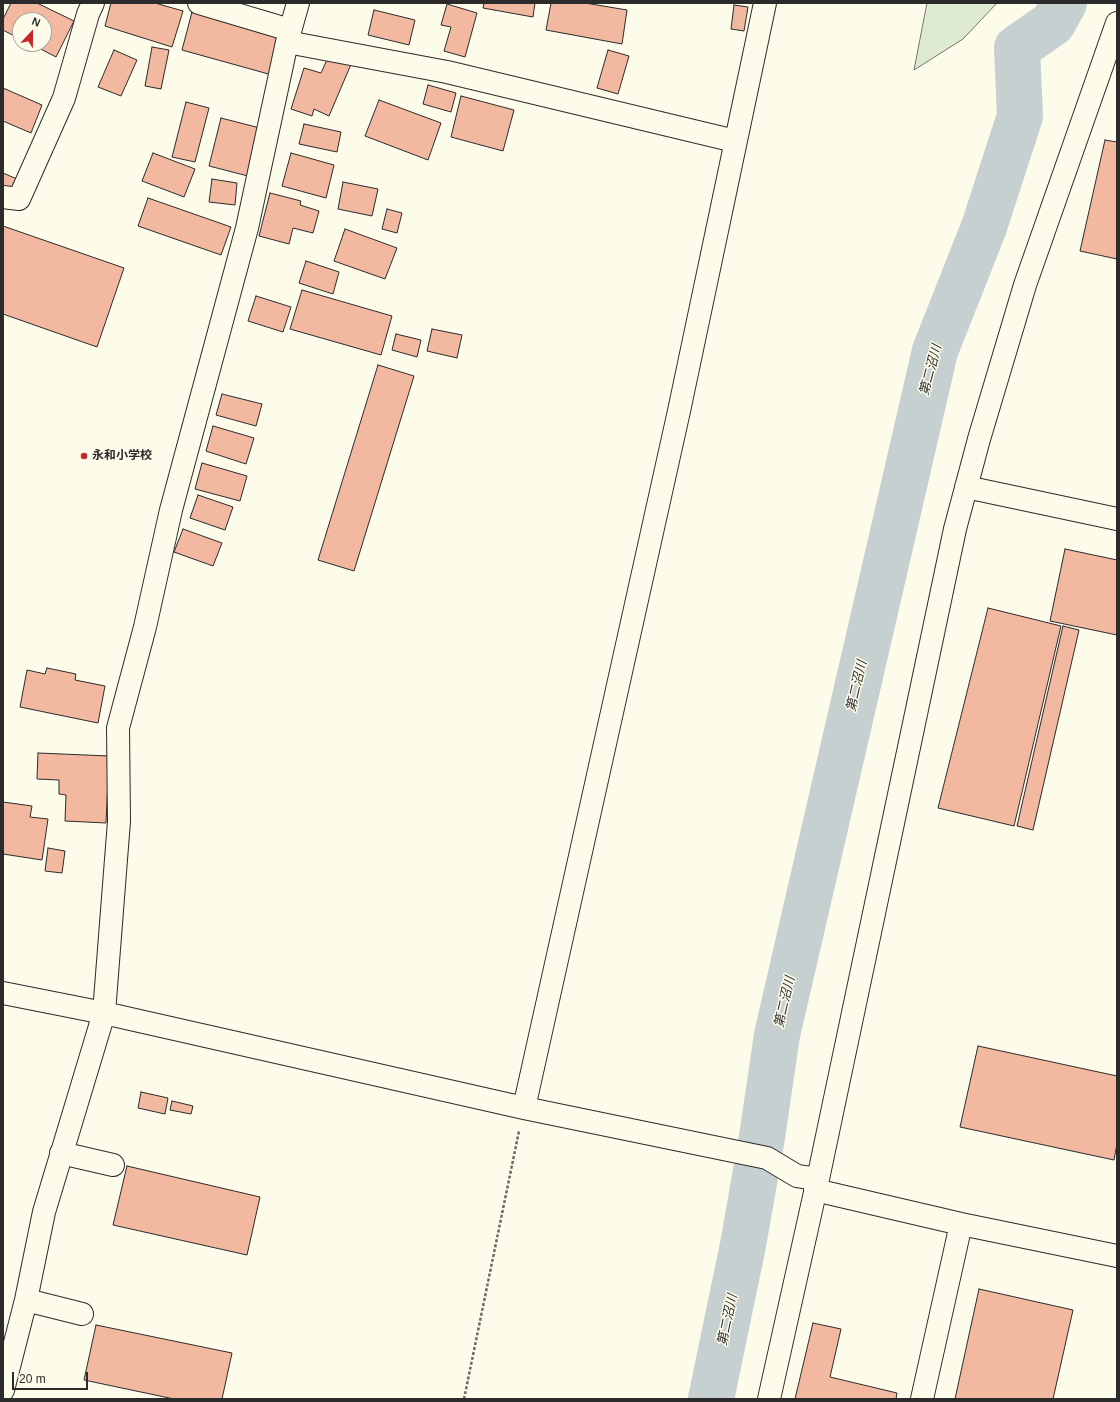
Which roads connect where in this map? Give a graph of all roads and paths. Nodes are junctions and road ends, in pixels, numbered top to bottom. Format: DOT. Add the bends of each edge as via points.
graph roads {
  1 [pos="93,3"];
  2 [pos="199,3"];
  3 [pos="298,3"];
  4 [pos="765,3"];
  5 [pos="1117,23"];
  6 [pos="289,36"];
  7 [pos="735,141"];
  8 [pos="3,197"];
  9 [pos="966,487"];
  10 [pos="1117,519"];
  11 [pos="3,993"];
  12 [pos="104,1013"];
  13 [pos="524,1108"];
  14 [pos="61,1154"];
  15 [pos="113,1165"];
  16 [pos="816,1184"];
  17 [pos="961,1224"];
  18 [pos="1117,1256"];
  19 [pos="26,1300"];
  20 [pos="82,1314"];
  21 [pos="3,1390"];
  22 [pos="464,1399"];
  23 [pos="768,1399"];
  24 [pos="922,1399"];
  1 -- 8 [label="street" via="64,98 19,199"];
  2 -- 6 [label="street"];
  3 -- 6 [label="street"];
  4 -- 7 [label="street"];
  5 -- 9 [label="street" via="1025,285"];
  6 -- 7 [label="street"];
  6 -- 12 [label="street" via="247,228 171,510 145,627 118,728 119,821"];
  7 -- 13 [label="street" via="680,411"];
  9 -- 10 [label="street"];
  9 -- 16 [label="street"];
  11 -- 12 [label="street"];
  12 -- 13 [label="street"];
  12 -- 14 [label="street"];
  13 -- 16 [label="street" via="758,1156"];
  13 -- 22 [label="path"];
  14 -- 15 [label="street"];
  14 -- 19 [label="street" via="44,1212"];
  16 -- 17 [label="street"];
  16 -- 23 [label="street"];
  17 -- 18 [label="street"];
  17 -- 24 [label="street"];
  19 -- 20 [label="street"];
  19 -- 21 [label="street"];
}
